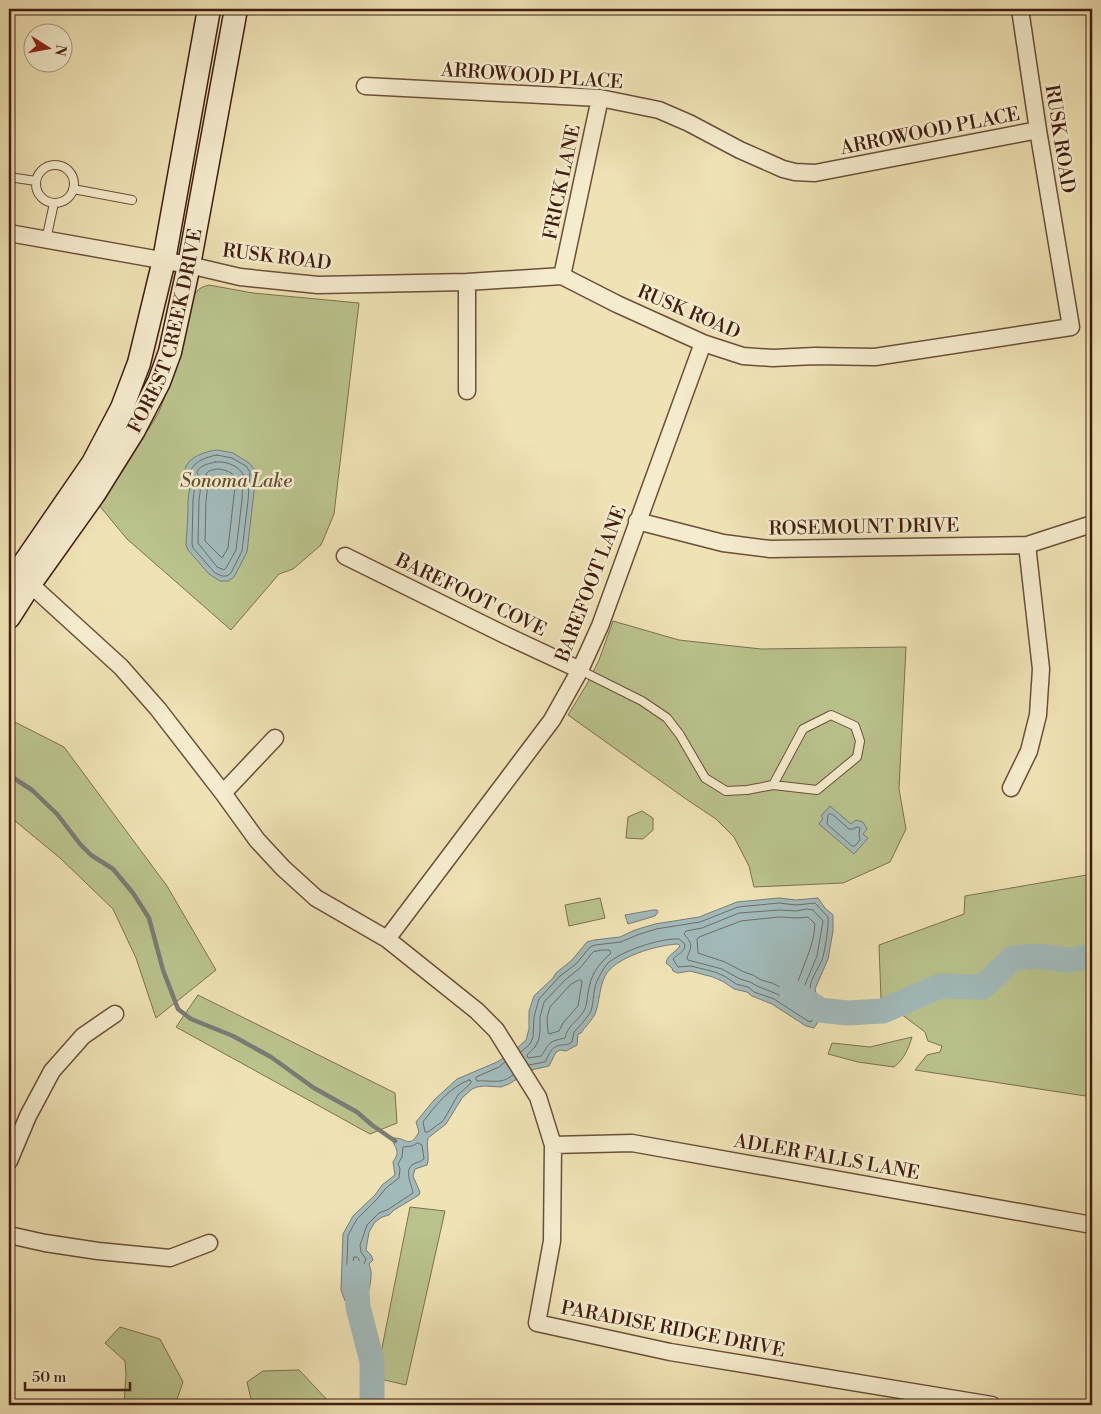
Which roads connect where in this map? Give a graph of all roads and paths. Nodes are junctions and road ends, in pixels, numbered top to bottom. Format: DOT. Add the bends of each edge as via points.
graph roads {
  1 [pos="209,9"];
  2 [pos="236,9"];
  3 [pos="1020,9"];
  4 [pos="364,86"];
  5 [pos="600,98"];
  6 [pos="1038,130"];
  7 [pos="9,177"];
  8 [pos="36,181"];
  9 [pos="74,188"];
  10 [pos="132,200"];
  11 [pos="54,203"];
  12 [pos="9,233"];
  13 [pos="46,240"];
  14 [pos="164,260"];
  15 [pos="189,265"];
  16 [pos="562,276"];
  17 [pos="467,282"];
  18 [pos="703,343"];
  19 [pos="467,391"];
  20 [pos="637,521"];
  21 [pos="1092,524"];
  22 [pos="1027,545"];
  23 [pos="345,556"];
  24 [pos="16,578"];
  25 [pos="9,617"];
  26 [pos="580,670"];
  27 [pos="275,738"];
  28 [pos="773,784"];
  29 [pos="1011,788"];
  30 [pos="223,792"];
  31 [pos="387,939"];
  32 [pos="115,1014"];
  33 [pos="553,1145"];
  34 [pos="9,1161"];
  35 [pos="1092,1225"];
  36 [pos="9,1235"];
  37 [pos="209,1243"];
  38 [pos="992,1405"];
  1 -- 14 [label="street, FOREST CREEK DRIVE"];
  2 -- 15 [label="street, FOREST CREEK DRIVE"];
  3 -- 6 [label="street, RUSK ROAD"];
  4 -- 5 [label="street, ARROWOOD PLACE"];
  5 -- 6 [label="street, ARROWOOD PLACE" via="659,110 761,160 795,172 815,173"];
  5 -- 16 [label="street, FRICK LANE"];
  6 -- 18 [label="street, RUSK ROAD" via="1071,327 875,357 743,356"];
  7 -- 8 [label="lane"];
  8 -- 9 [label="lane" via="42,170 59,165 69,171"];
  8 -- 11 [label="lane" via="39,193"];
  9 -- 10 [label="lane"];
  9 -- 11 [label="lane" via="66,199"];
  11 -- 13 [label="lane"];
  12 -- 13 [label="street, RUSK ROAD"];
  13 -- 14 [label="street, RUSK ROAD"];
  14 -- 15 [label="street, RUSK ROAD"];
  14 -- 24 [label="street, FOREST CREEK DRIVE" via="139,363 122,408 93,463"];
  15 -- 17 [label="street, RUSK ROAD" via="240,277 318,285"];
  15 -- 24 [label="street, FOREST CREEK DRIVE" via="170,352 159,382 134,430 94,494"];
  16 -- 17 [label="street, RUSK ROAD"];
  16 -- 18 [label="street, RUSK ROAD"];
  17 -- 19 [label="street"];
  18 -- 20 [label="street, BAREFOOT LANE"];
  20 -- 22 [label="street, ROSEMOUNT DRIVE" via="723,543 770,549"];
  20 -- 26 [label="street, BAREFOOT LANE" via="600,626"];
  21 -- 22 [label="street, ROSEMOUNT DRIVE"];
  22 -- 29 [label="street" via="1041,669 1038,715 1028,751"];
  23 -- 26 [label="street, BAREFOOT COVE"];
  24 -- 25 [label="street, FOREST CREEK DRIVE"];
  24 -- 30 [label="street, PARADISE RIDGE DRIVE" via="121,667"];
  26 -- 28 [label="lane" via="642,701 667,718 705,778 726,791"];
  26 -- 31 [label="street, BAREFOOT LANE" via="552,720"];
  27 -- 30 [label="street"];
  28 -- 28 [label="lane" via="817,790 857,757 860,742 855,726 831,715 803,729"];
  30 -- 31 [label="street, PARADISE RIDGE DRIVE" via="256,840 316,898"];
  31 -- 33 [label="street, PARADISE RIDGE DRIVE" via="496,1030 538,1097"];
  32 -- 34 [label="street" via="83,1036 52,1071"];
  33 -- 35 [label="street, ADLER FALLS LANE" via="632,1143"];
  33 -- 38 [label="street, PARADISE RIDGE DRIVE" via="552,1242 537,1323 670,1352"];
  36 -- 37 [label="street" via="98,1251 170,1258"];
}
